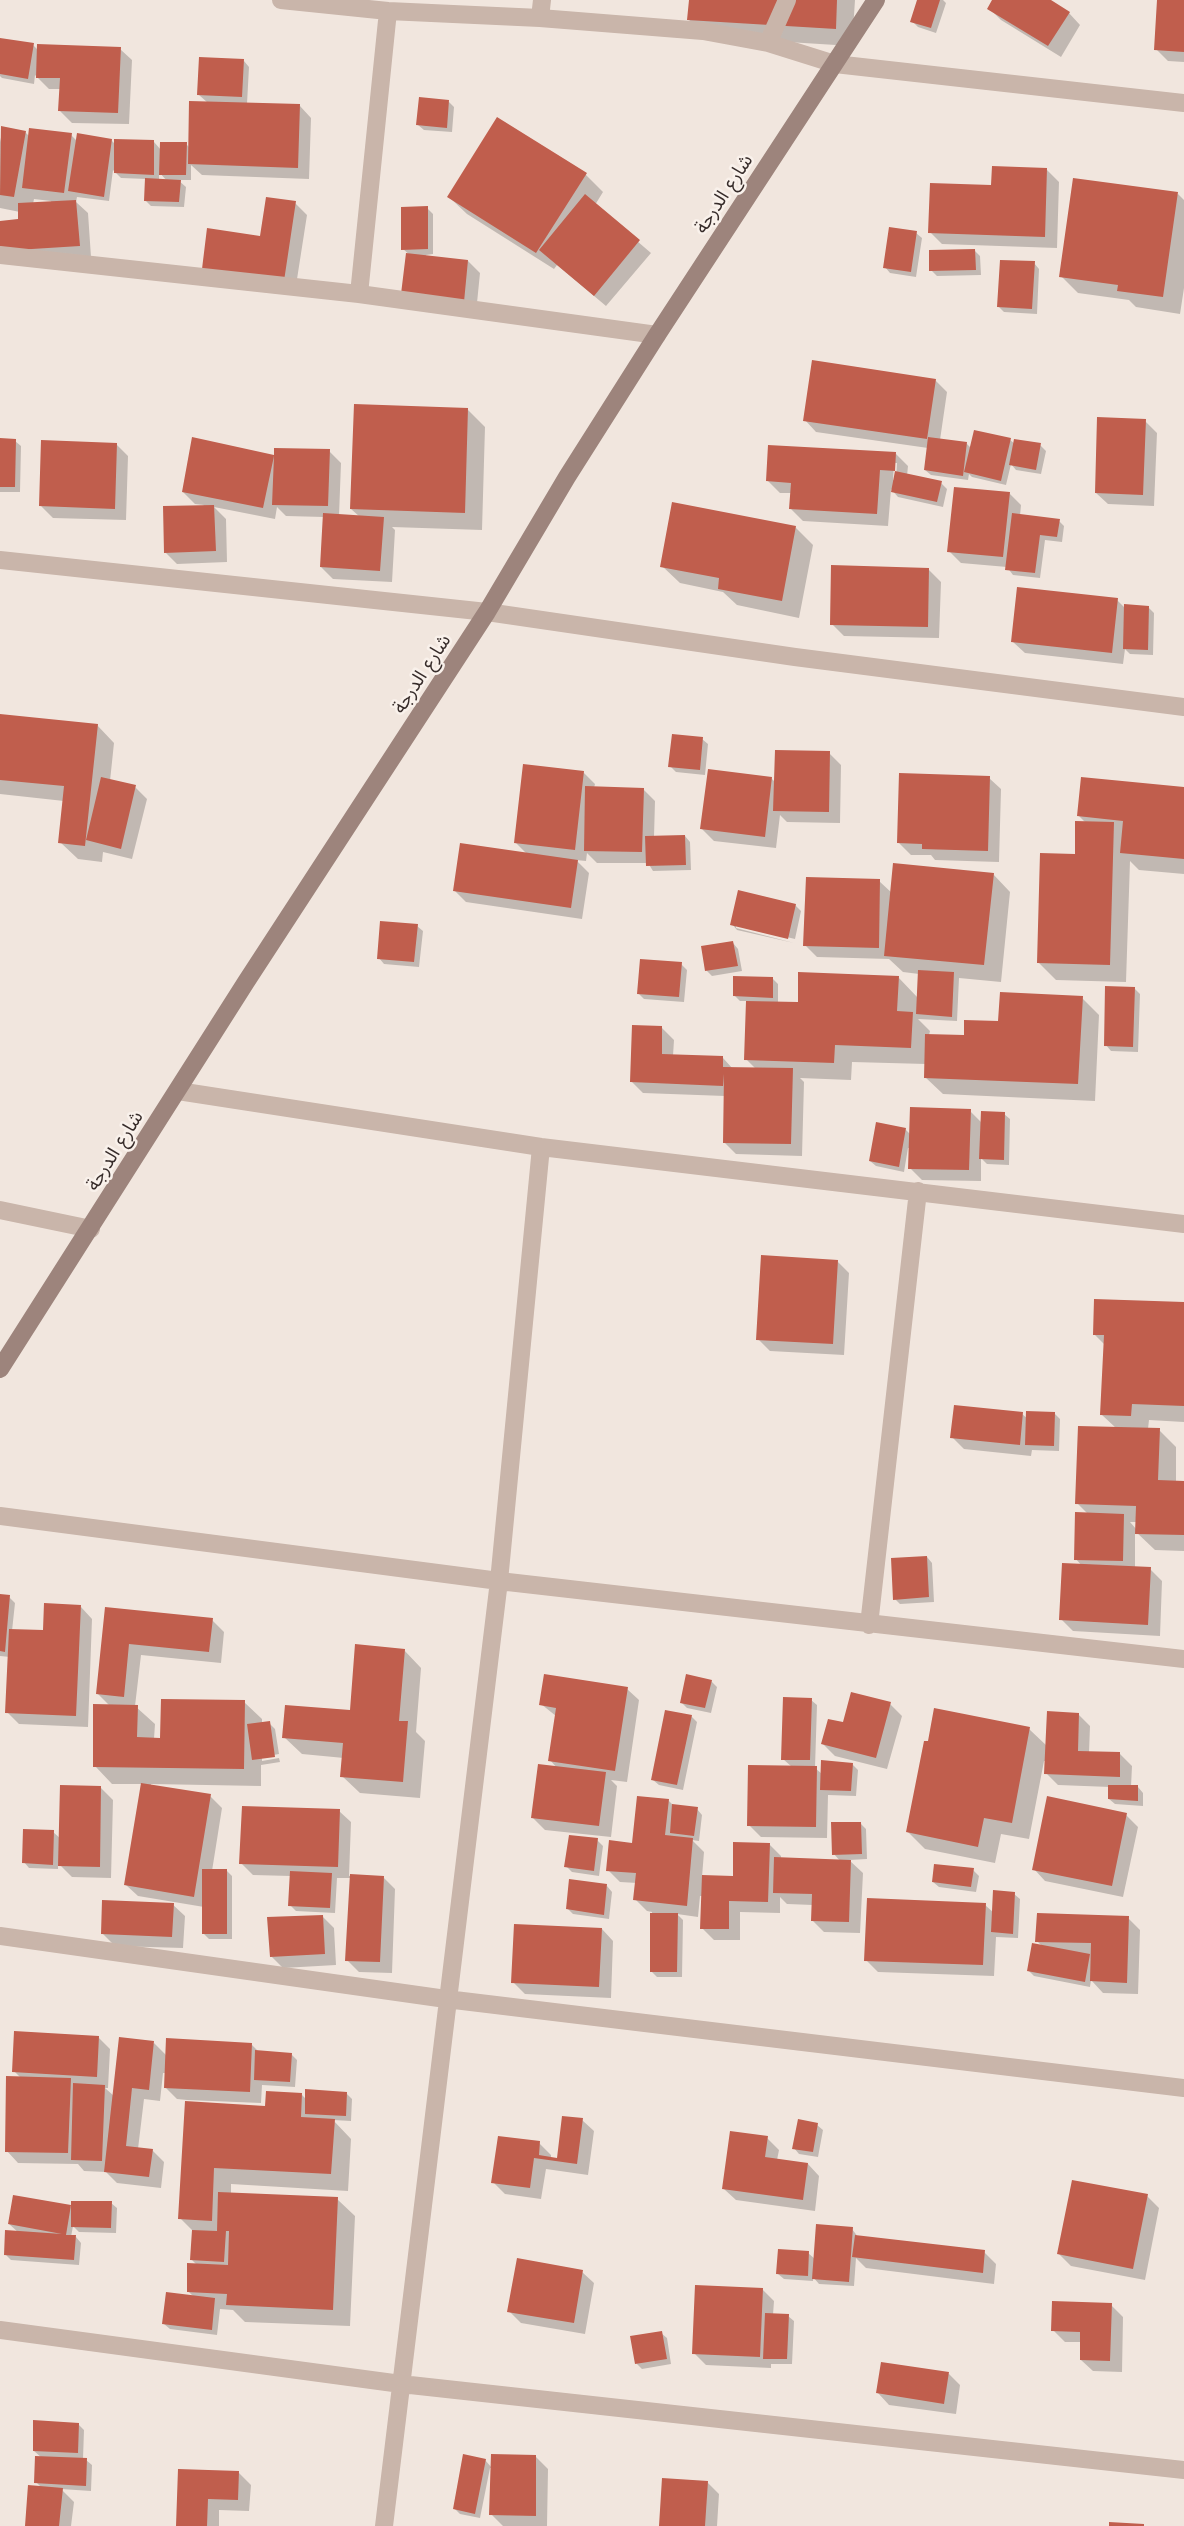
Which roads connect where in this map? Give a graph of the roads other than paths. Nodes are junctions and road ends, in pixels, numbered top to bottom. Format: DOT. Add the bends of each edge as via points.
graph roads {
  1 [pos="281,0"];
  2 [pos="787,0"];
  3 [pos="876,0"];
  4 [pos="541,9"];
  5 [pos="388,11"];
  6 [pos="768,43"];
  7 [pos="835,64"];
  8 [pos="1184,103"];
  9 [pos="0,255"];
  10 [pos="359,294"];
  11 [pos="657,335"];
  12 [pos="0,560"];
  13 [pos="487,612"];
  14 [pos="1184,707"];
  15 [pos="178,1091"];
  16 [pos="541,1147"];
  17 [pos="918,1191"];
  18 [pos="0,1210"];
  19 [pos="1184,1224"];
  20 [pos="91,1229"];
  21 [pos="0,1369"];
  22 [pos="0,1516"];
  23 [pos="499,1581"];
  24 [pos="869,1625"];
  25 [pos="1184,1659"];
  26 [pos="0,1936"];
  27 [pos="446,1999"];
  28 [pos="1184,2088"];
  29 [pos="0,2330"];
  30 [pos="401,2384"];
  31 [pos="1184,2470"];
  32 [pos="384,2526"];
  1 -- 5 [label="street"];
  2 -- 6 [label="street"];
  3 -- 7 [label="street, شارع الدرجة"];
  4 -- 5 [label="street"];
  4 -- 6 [label="street"];
  5 -- 10 [label="street"];
  6 -- 7 [label="street"];
  7 -- 8 [label="street"];
  7 -- 11 [label="street, شارع الدرجة"];
  9 -- 10 [label="street"];
  10 -- 11 [label="street"];
  11 -- 13 [label="street, شارع الدرجة"];
  12 -- 13 [label="street"];
  13 -- 14 [label="street"];
  13 -- 15 [label="street, شارع الدرجة"];
  15 -- 16 [label="street"];
  15 -- 20 [label="street, شارع الدرجة"];
  16 -- 17 [label="street"];
  16 -- 23 [label="street"];
  17 -- 19 [label="street"];
  17 -- 24 [label="street"];
  18 -- 20 [label="street"];
  20 -- 21 [label="street, شارع الدرجة"];
  22 -- 23 [label="street"];
  23 -- 24 [label="street"];
  23 -- 27 [label="street"];
  24 -- 25 [label="street"];
  26 -- 27 [label="street"];
  27 -- 28 [label="street"];
  27 -- 30 [label="street"];
  29 -- 30 [label="street"];
  30 -- 31 [label="street"];
  30 -- 32 [label="street"];
}
